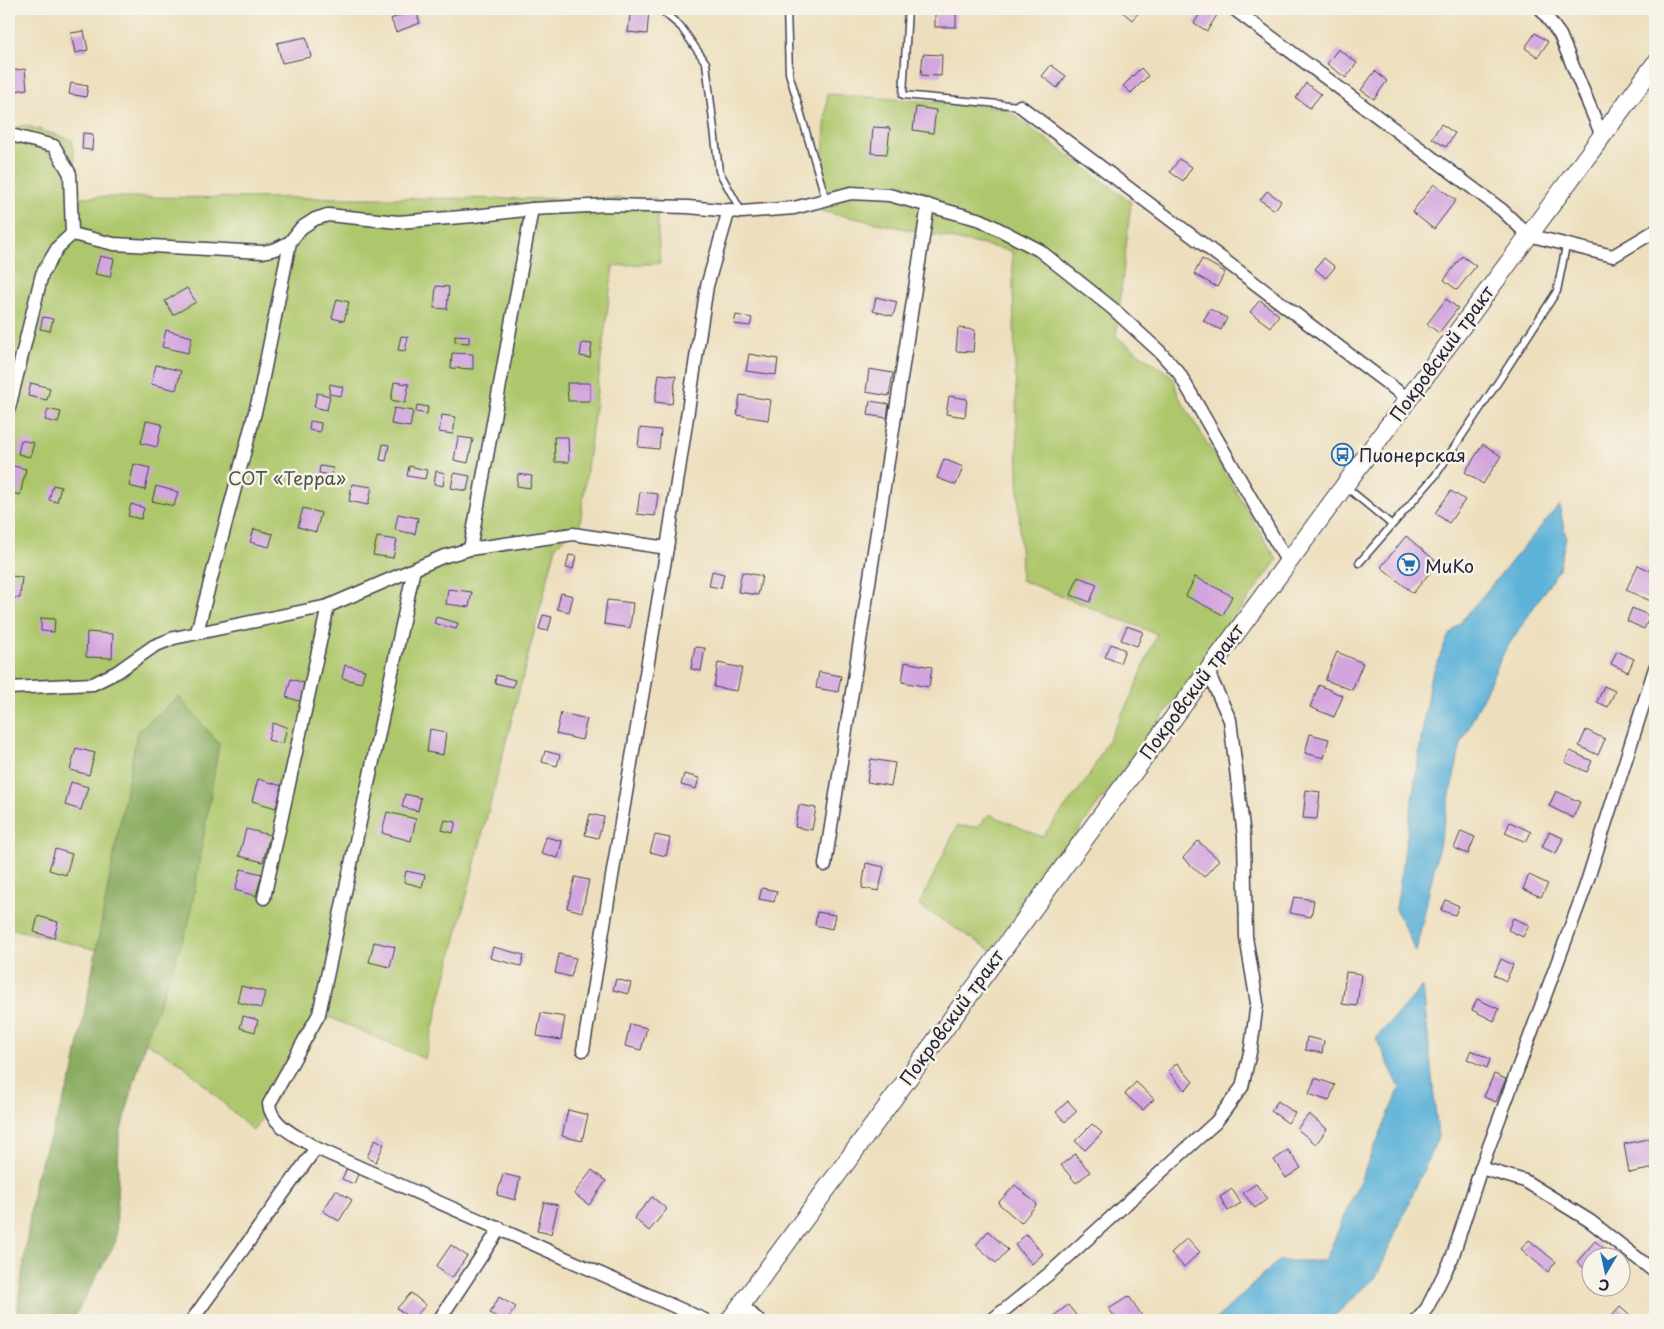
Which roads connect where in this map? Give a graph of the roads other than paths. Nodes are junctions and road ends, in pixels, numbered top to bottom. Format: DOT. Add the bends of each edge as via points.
graph roads {
  1 [pos="660,9"];
  2 [pos="787,9"];
  3 [pos="908,9"];
  4 [pos="1234,9"];
  5 [pos="1541,9"];
  6 [pos="1655,64"];
  7 [pos="1020,106"];
  8 [pos="1602,136"];
  9 [pos="9,137"];
  10 [pos="826,200"];
  11 [pos="928,205"];
  12 [pos="532,209"];
  13 [pos="735,211"];
  14 [pos="1655,231"];
  15 [pos="72,234"];
  16 [pos="1528,235"];
  17 [pos="290,242"];
  18 [pos="1566,246"];
  19 [pos="1408,399"];
  20 [pos="9,408"];
  21 [pos="1344,485"];
  22 [pos="1392,524"];
  23 [pos="667,548"];
  24 [pos="470,549"];
  25 [pos="1288,561"];
  26 [pos="1359,563"];
  27 [pos="414,569"];
  28 [pos="328,606"];
  29 [pos="197,632"];
  30 [pos="1655,668"];
  31 [pos="1207,670"];
  32 [pos="9,688"];
  33 [pos="825,865"];
  34 [pos="264,898"];
  35 [pos="584,1050"];
  36 [pos="316,1148"];
  37 [pos="1481,1168"];
  38 [pos="500,1228"];
  39 [pos="1655,1272"];
  40 [pos="741,1304"];
  41 [pos="687,1317"];
  42 [pos="192,1320"];
  43 [pos="439,1320"];
  44 [pos="705,1320"];
  45 [pos="730,1320"];
  46 [pos="758,1320"];
  47 [pos="992,1320"];
  48 [pos="1417,1320"];
  1 -- 13 [label="lane" via="681,27 706,63 719,171"];
  2 -- 10 [label="lane" via="789,73"];
  3 -- 7 [label="lane" via="903,95"];
  4 -- 16 [label="street" via="1502,210"];
  5 -- 8 [label="street" via="1560,35"];
  6 -- 8 [label="main road, Покровский тракт"];
  7 -- 19 [label="street"];
  8 -- 16 [label="main road, Покровский тракт"];
  9 -- 15 [label="street" via="54,146 70,174"];
  10 -- 11 [label="street" via="851,193 888,195"];
  10 -- 13 [label="street" via="794,208"];
  11 -- 25 [label="street" via="981,220 1039,250 1159,350 1179,373"];
  11 -- 33 [label="street"];
  12 -- 13 [label="street" via="608,205 688,206"];
  12 -- 17 [label="street" via="398,222 328,215 301,228"];
  12 -- 24 [label="street"];
  13 -- 23 [label="street" via="707,286"];
  14 -- 18 [label="street" via="1613,256"];
  15 -- 17 [label="street" via="114,244 252,252 276,249"];
  15 -- 20 [label="street" via="58,247 42,274"];
  16 -- 18 [label="street"];
  16 -- 19 [label="main road, Покровский тракт"];
  17 -- 29 [label="street" via="259,397"];
  18 -- 22 [label="lane" via="1557,291 1435,476"];
  19 -- 21 [label="main road, Покровский тракт"];
  21 -- 22 [label="lane"];
  21 -- 25 [label="main road, Покровский тракт"];
  22 -- 26 [label="lane"];
  23 -- 24 [label="street" via="573,534"];
  23 -- 35 [label="street"];
  24 -- 27 [label="street"];
  25 -- 31 [label="main road, Покровский тракт"];
  27 -- 28 [label="street"];
  27 -- 36 [label="street" via="318,1014 269,1104 275,1121"];
  28 -- 29 [label="street"];
  28 -- 34 [label="street"];
  29 -- 32 [label="street" via="154,646 94,684"];
  30 -- 37 [label="street" via="1585,888"];
  31 -- 40 [label="main road, Покровский тракт"];
  31 -- 47 [label="street" via="1230,720 1244,836 1246,937 1257,1003 1242,1087 1216,1122 1050,1273"];
  36 -- 38 [label="street"];
  36 -- 42 [label="street"];
  37 -- 39 [label="street" via="1525,1181 1590,1221"];
  37 -- 48 [label="street" via="1452,1258 1427,1308"];
  38 -- 41 [label="street"];
  38 -- 43 [label="street"];
  40 -- 45 [label="main road, Покровский тракт"];
  40 -- 46 [label="street"];
  41 -- 44 [label="street"];
}
